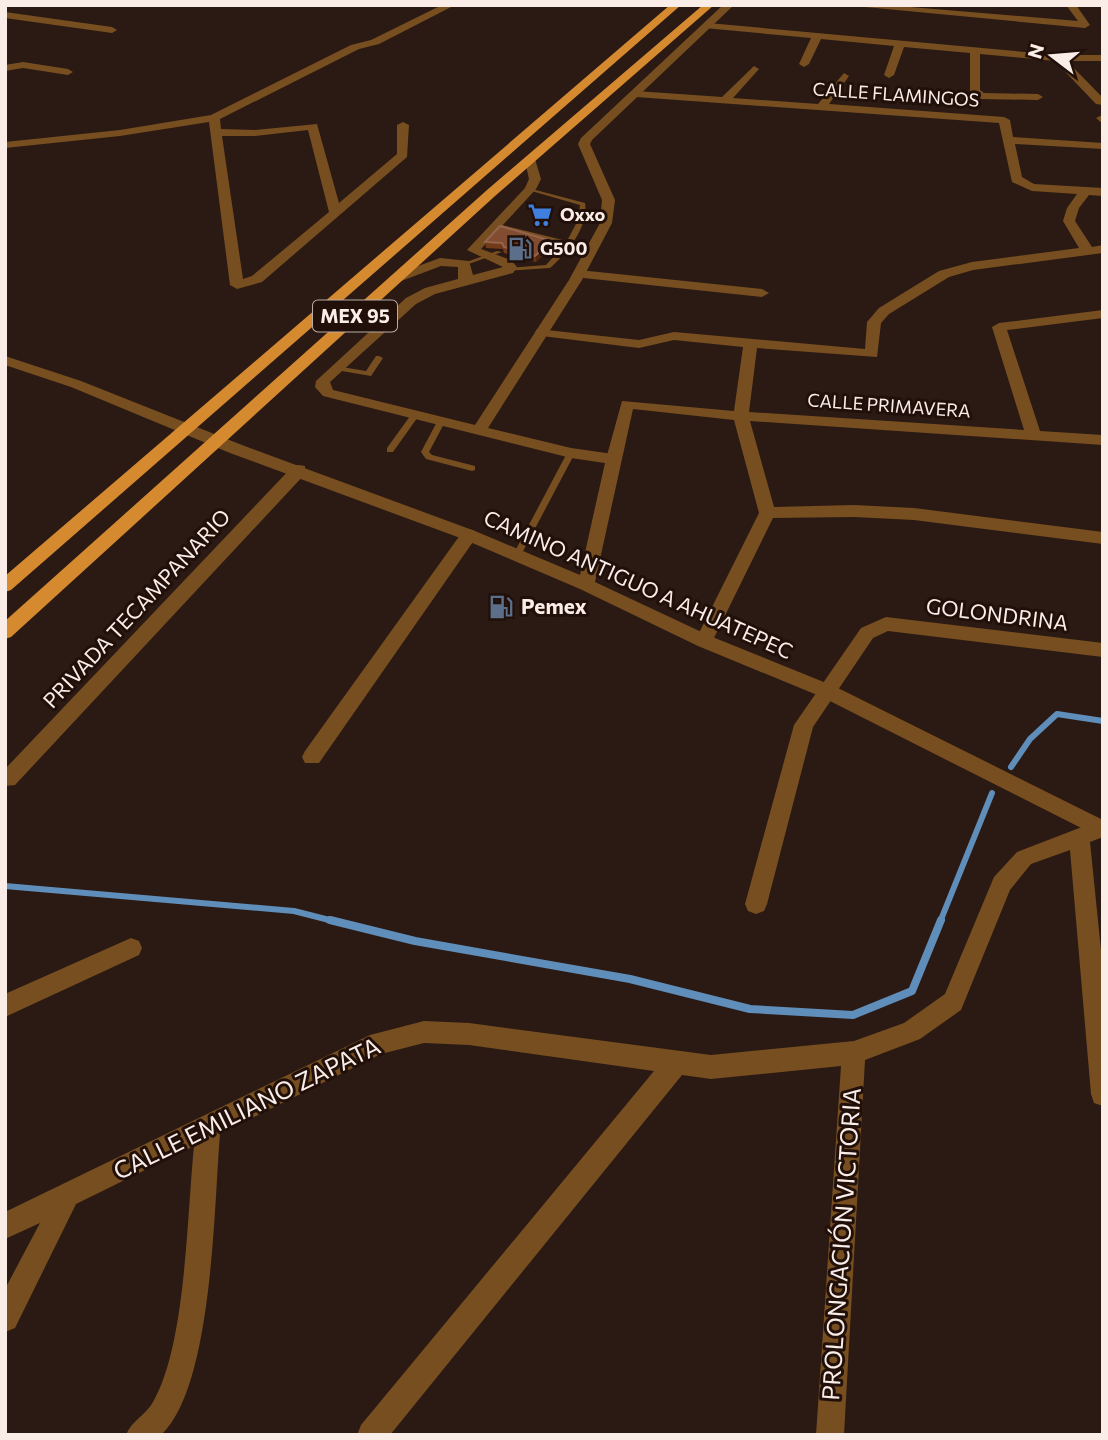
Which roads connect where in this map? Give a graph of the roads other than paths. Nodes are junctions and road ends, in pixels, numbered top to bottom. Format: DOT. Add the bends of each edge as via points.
graph roads {
  1 [pos="13,5"];
  2 [pos="450,5"];
  3 [pos="676,5"];
  4 [pos="709,5"];
  5 [pos="729,5"];
  6 [pos="849,5"];
  7 [pos="995,5"];
  8 [pos="1071,5"];
  9 [pos="898,7"];
  10 [pos="5,9"];
  11 [pos="5,16"];
  12 [pos="1003,19"];
  13 [pos="708,26"];
  14 [pos="112,30"];
  15 [pos="1000,30"];
  16 [pos="817,37"];
  17 [pos="900,45"];
  18 [pos="975,51"];
  19 [pos="1058,58"];
  20 [pos="1103,58"];
  21 [pos="804,64"];
  22 [pos="5,68"];
  23 [pos="754,69"];
  24 [pos="68,72"];
  25 [pos="889,75"];
  26 [pos="844,76"];
  27 [pos="636,94"];
  28 [pos="1038,97"];
  29 [pos="725,100"];
  30 [pos="1100,102"];
  31 [pos="821,107"];
  32 [pos="214,118"];
  33 [pos="403,125"];
  34 [pos="215,132"];
  35 [pos="1008,140"];
  36 [pos="5,145"];
  37 [pos="1103,145"];
  38 [pos="531,161"];
  39 [pos="530,189"];
  40 [pos="1086,190"];
  41 [pos="1103,192"];
  42 [pos="334,210"];
  43 [pos="496,224"];
  44 [pos="522,231"];
  45 [pos="515,237"];
  46 [pos="568,243"];
  47 [pos="1096,250"];
  48 [pos="493,255"];
  49 [pos="464,264"];
  50 [pos="508,270"];
  51 [pos="579,274"];
  52 [pos="396,279"];
  53 [pos="464,281"];
  54 [pos="762,293"];
  55 [pos="1103,314"];
  56 [pos="541,332"];
  57 [pos="751,343"];
  58 [pos="379,358"];
  59 [pos="5,360"];
  60 [pos="336,368"];
  61 [pos="416,414"];
  62 [pos="741,416"];
  63 [pos="442,420"];
  64 [pos="480,429"];
  65 [pos="1034,436"];
  66 [pos="1103,440"];
  67 [pos="390,450"];
  68 [pos="571,453"];
  69 [pos="614,459"];
  70 [pos="472,468"];
  71 [pos="299,470"];
  72 [pos="767,513"];
  73 [pos="470,535"];
  74 [pos="1103,538"];
  75 [pos="517,555"];
  76 [pos="586,585"];
  77 [pos="5,586"];
  78 [pos="5,632"];
  79 [pos="704,641"];
  80 [pos="1103,650"];
  81 [pos="829,692"];
  82 [pos="312,757"];
  83 [pos="8,779"];
  84 [pos="1094,832"];
  85 [pos="756,904"];
  86 [pos="131,948"];
  87 [pos="5,1006"];
  88 [pos="854,1053"];
  89 [pos="677,1062"];
  90 [pos="1103,1094"];
  91 [pos="208,1125"];
  92 [pos="67,1196"];
  93 [pos="5,1226"];
  94 [pos="5,1318"];
  95 [pos="140,1435"];
  96 [pos="370,1435"];
  97 [pos="830,1435"];
  1 -- 10 [label="street"];
  2 -- 32 [label="street"];
  3 -- 77 [label="highway, MEX 95"];
  4 -- 38 [label="highway, MEX 95"];
  5 -- 13 [label="street"];
  6 -- 9 [label="street"];
  7 -- 12 [label="street"];
  8 -- 12 [label="street" via="1085,25"];
  9 -- 12 [label="street"];
  11 -- 14 [label="street"];
  12 -- 15 [label="street"];
  13 -- 16 [label="street"];
  13 -- 27 [label="street"];
  16 -- 17 [label="street"];
  16 -- 21 [label="street"];
  17 -- 18 [label="street"];
  17 -- 25 [label="street"];
  18 -- 19 [label="street" via="994,47"];
  18 -- 28 [label="street" via="975,91 981,96"];
  19 -- 20 [label="street"];
  19 -- 30 [label="street"];
  22 -- 24 [label="street" via="23,65"];
  23 -- 29 [label="street"];
  26 -- 31 [label="street"];
  27 -- 29 [label="street, CALLE FLAMINGOS"];
  27 -- 51 [label="street" via="584,144 610,208 609,220"];
  29 -- 31 [label="street, CALLE FLAMINGOS"];
  31 -- 35 [label="street, CALLE FLAMINGOS" via="919,109 1004,120"];
  32 -- 34 [label="street"];
  32 -- 36 [label="street"];
  33 -- 42 [label="street" via="403,155"];
  34 -- 42 [label="street" via="313,126"];
  34 -- 42 [label="street" via="237,285 257,279"];
  35 -- 37 [label="street"];
  35 -- 40 [label="street, CALLE FLAMINGOS" via="1016,179 1032,187"];
  38 -- 39 [label="street" via="535,179"];
  38 -- 52 [label="highway, MEX 95"];
  39 -- 43 [label="street"];
  39 -- 46 [label="lane" via="583,204"];
  40 -- 41 [label="street, CALLE FLAMINGOS"];
  40 -- 47 [label="street" via="1067,219 1072,233"];
  43 -- 44 [label="lane"];
  43 -- 48 [label="street" via="473,250"];
  44 -- 45 [label="lane"];
  44 -- 46 [label="lane"];
  46 -- 50 [label="lane" via="548,267"];
  47 -- 57 [label="street" via="972,265 944,274 874,322 872,354"];
  48 -- 49 [label="lane"];
  48 -- 50 [label="street" via="510,267"];
  49 -- 52 [label="street" via="440,262"];
  49 -- 53 [label="street"];
  50 -- 53 [label="street"];
  51 -- 54 [label="street"];
  51 -- 56 [label="street"];
  52 -- 78 [label="highway, MEX 95"];
  53 -- 60 [label="street" via="411,301"];
  55 -- 65 [label="street" via="999,327"];
  56 -- 57 [label="street" via="639,344 674,336"];
  56 -- 64 [label="street"];
  57 -- 62 [label="street"];
  58 -- 60 [label="lane" via="368,374"];
  59 -- 71 [label="street, CAMINO ANTIGUO A AHUATEPEC"];
  60 -- 61 [label="street" via="321,387 328,393"];
  61 -- 63 [label="street"];
  61 -- 67 [label="lane"];
  62 -- 65 [label="street, CALLE PRIMAVERA"];
  62 -- 69 [label="street, CALLE PRIMAVERA" via="627,404"];
  62 -- 72 [label="street"];
  63 -- 64 [label="street"];
  63 -- 70 [label="lane" via="425,452"];
  64 -- 68 [label="street"];
  65 -- 66 [label="street, CALLE PRIMAVERA"];
  68 -- 69 [label="street"];
  68 -- 75 [label="lane"];
  69 -- 76 [label="street"];
  71 -- 73 [label="street, CAMINO ANTIGUO A AHUATEPEC"];
  71 -- 83 [label="street, PRIVADA TECAMPANARIO"];
  72 -- 74 [label="street" via="914,514"];
  72 -- 79 [label="street"];
  73 -- 75 [label="street, CAMINO ANTIGUO A AHUATEPEC"];
  73 -- 82 [label="street"];
  75 -- 76 [label="street, CAMINO ANTIGUO A AHUATEPEC"];
  76 -- 79 [label="street, CAMINO ANTIGUO A AHUATEPEC"];
  79 -- 81 [label="street, CAMINO ANTIGUO A AHUATEPEC"];
  80 -- 81 [label="street, GOLONDRINA" via="886,624 867,632"];
  81 -- 84 [label="street, CAMINO ANTIGUO A AHUATEPEC"];
  81 -- 85 [label="street" via="804,724"];
  84 -- 88 [label="street, CALLE EMILIANO ZAPATA" via="1024,858 1002,884 953,1002 912,1031"];
  84 -- 90 [label="street"];
  86 -- 87 [label="street"];
  88 -- 89 [label="street, CALLE EMILIANO ZAPATA" via="711,1067"];
  88 -- 97 [label="street, PROLONGACIÓN VICTORIA"];
  89 -- 91 [label="street, CALLE EMILIANO ZAPATA" via="424,1032 378,1043"];
  89 -- 96 [label="street"];
  91 -- 92 [label="street, CALLE EMILIANO ZAPATA"];
  91 -- 95 [label="street" via="189,1340 164,1413"];
  92 -- 93 [label="street, CALLE EMILIANO ZAPATA"];
  92 -- 94 [label="street"];
}
